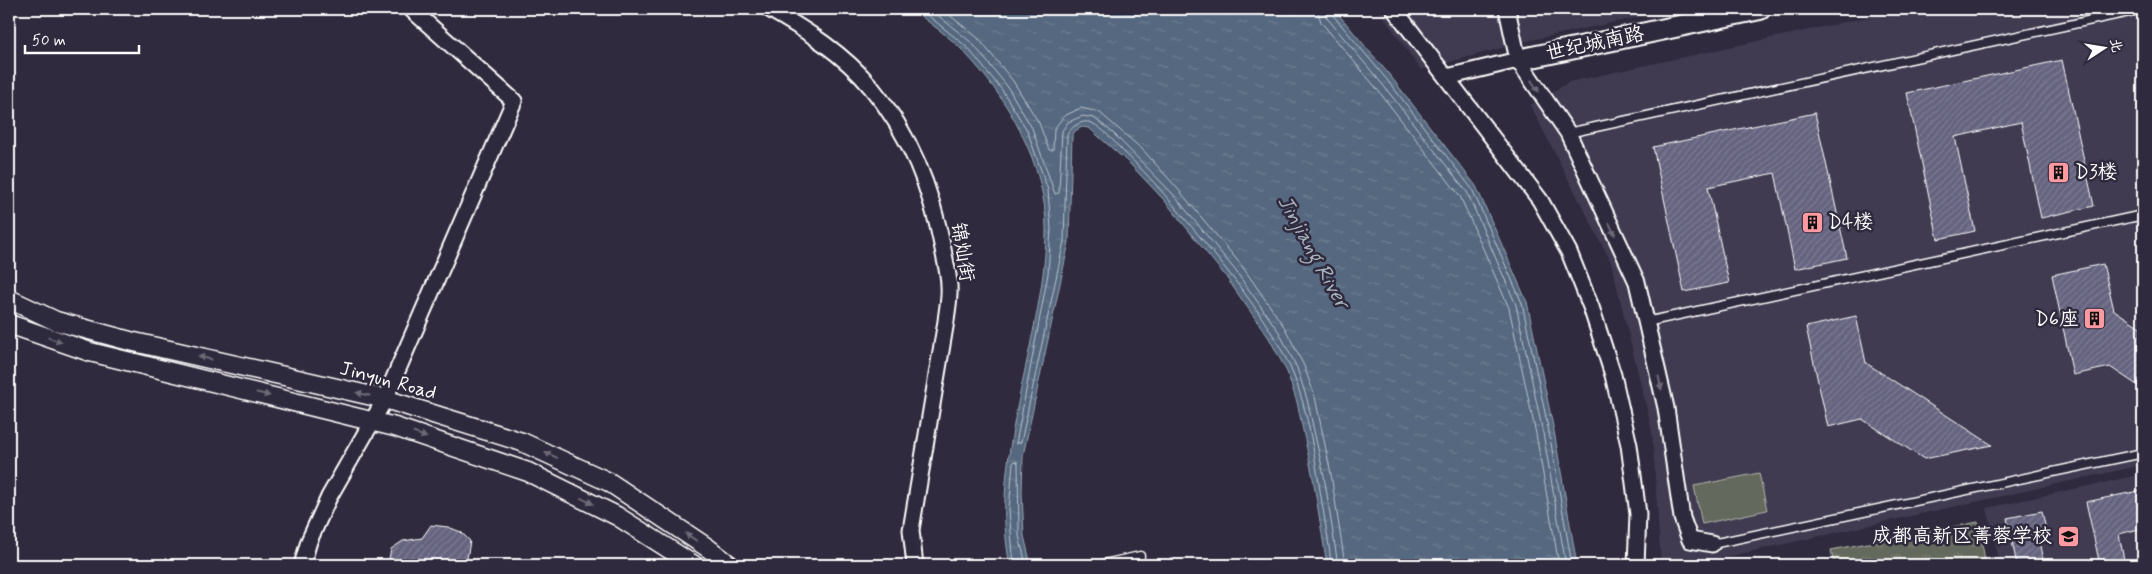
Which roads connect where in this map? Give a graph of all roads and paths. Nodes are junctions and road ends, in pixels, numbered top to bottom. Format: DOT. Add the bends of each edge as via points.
graph roads {
  1 [pos="411,9"];
  2 [pos="769,9"];
  3 [pos="1394,9"];
  4 [pos="1507,9"];
  5 [pos="1760,9"];
  6 [pos="2143,9"];
  7 [pos="1518,60"];
  8 [pos="1447,76"];
  9 [pos="1568,133"];
  10 [pos="2143,215"];
  11 [pos="9,299"];
  12 [pos="1646,322"];
  13 [pos="9,324"];
  14 [pos="385,399"];
  15 [pos="372,422"];
  16 [pos="2143,453"];
  17 [pos="1712,544"];
  18 [pos="1140,556"];
  19 [pos="302,565"];
  20 [pos="694,565"];
  21 [pos="730,565"];
  22 [pos="915,565"];
  23 [pos="1099,565"];
  24 [pos="1636,565"];
  1 -- 14 [label="street" via="514,101"];
  2 -- 22 [label="street, 锦灿街" via="801,27 833,51 871,87 906,138 924,176 938,224 949,286 911,530"];
  3 -- 8 [label="street"];
  4 -- 7 [label="street"];
  5 -- 7 [label="main road, 世纪城南路"];
  6 -- 9 [label="lane"];
  7 -- 8 [label="street"];
  7 -- 9 [label="street, one-way"];
  8 -- 24 [label="street" via="1540,200 1569,252 1591,307 1613,375 1629,445 1638,514"];
  9 -- 12 [label="street, one-way" via="1637,282"];
  10 -- 12 [label="lane"];
  14 -- 11 [label="street, Jinyun Road, one-way" via="130,341 56,321"];
  12 -- 17 [label="street, one-way" via="1666,408 1682,518 1690,540"];
  13 -- 15 [label="street, one-way" via="90,352"];
  14 -- 15 [label="street"];
  21 -- 14 [label="street, Jinyun Road, one-way" via="609,482 522,442"];
  15 -- 19 [label="street" via="329,497"];
  15 -- 20 [label="street, one-way" via="528,472 617,516"];
  16 -- 17 [label="lane"];
  18 -- 23 [label="lane"];
}
